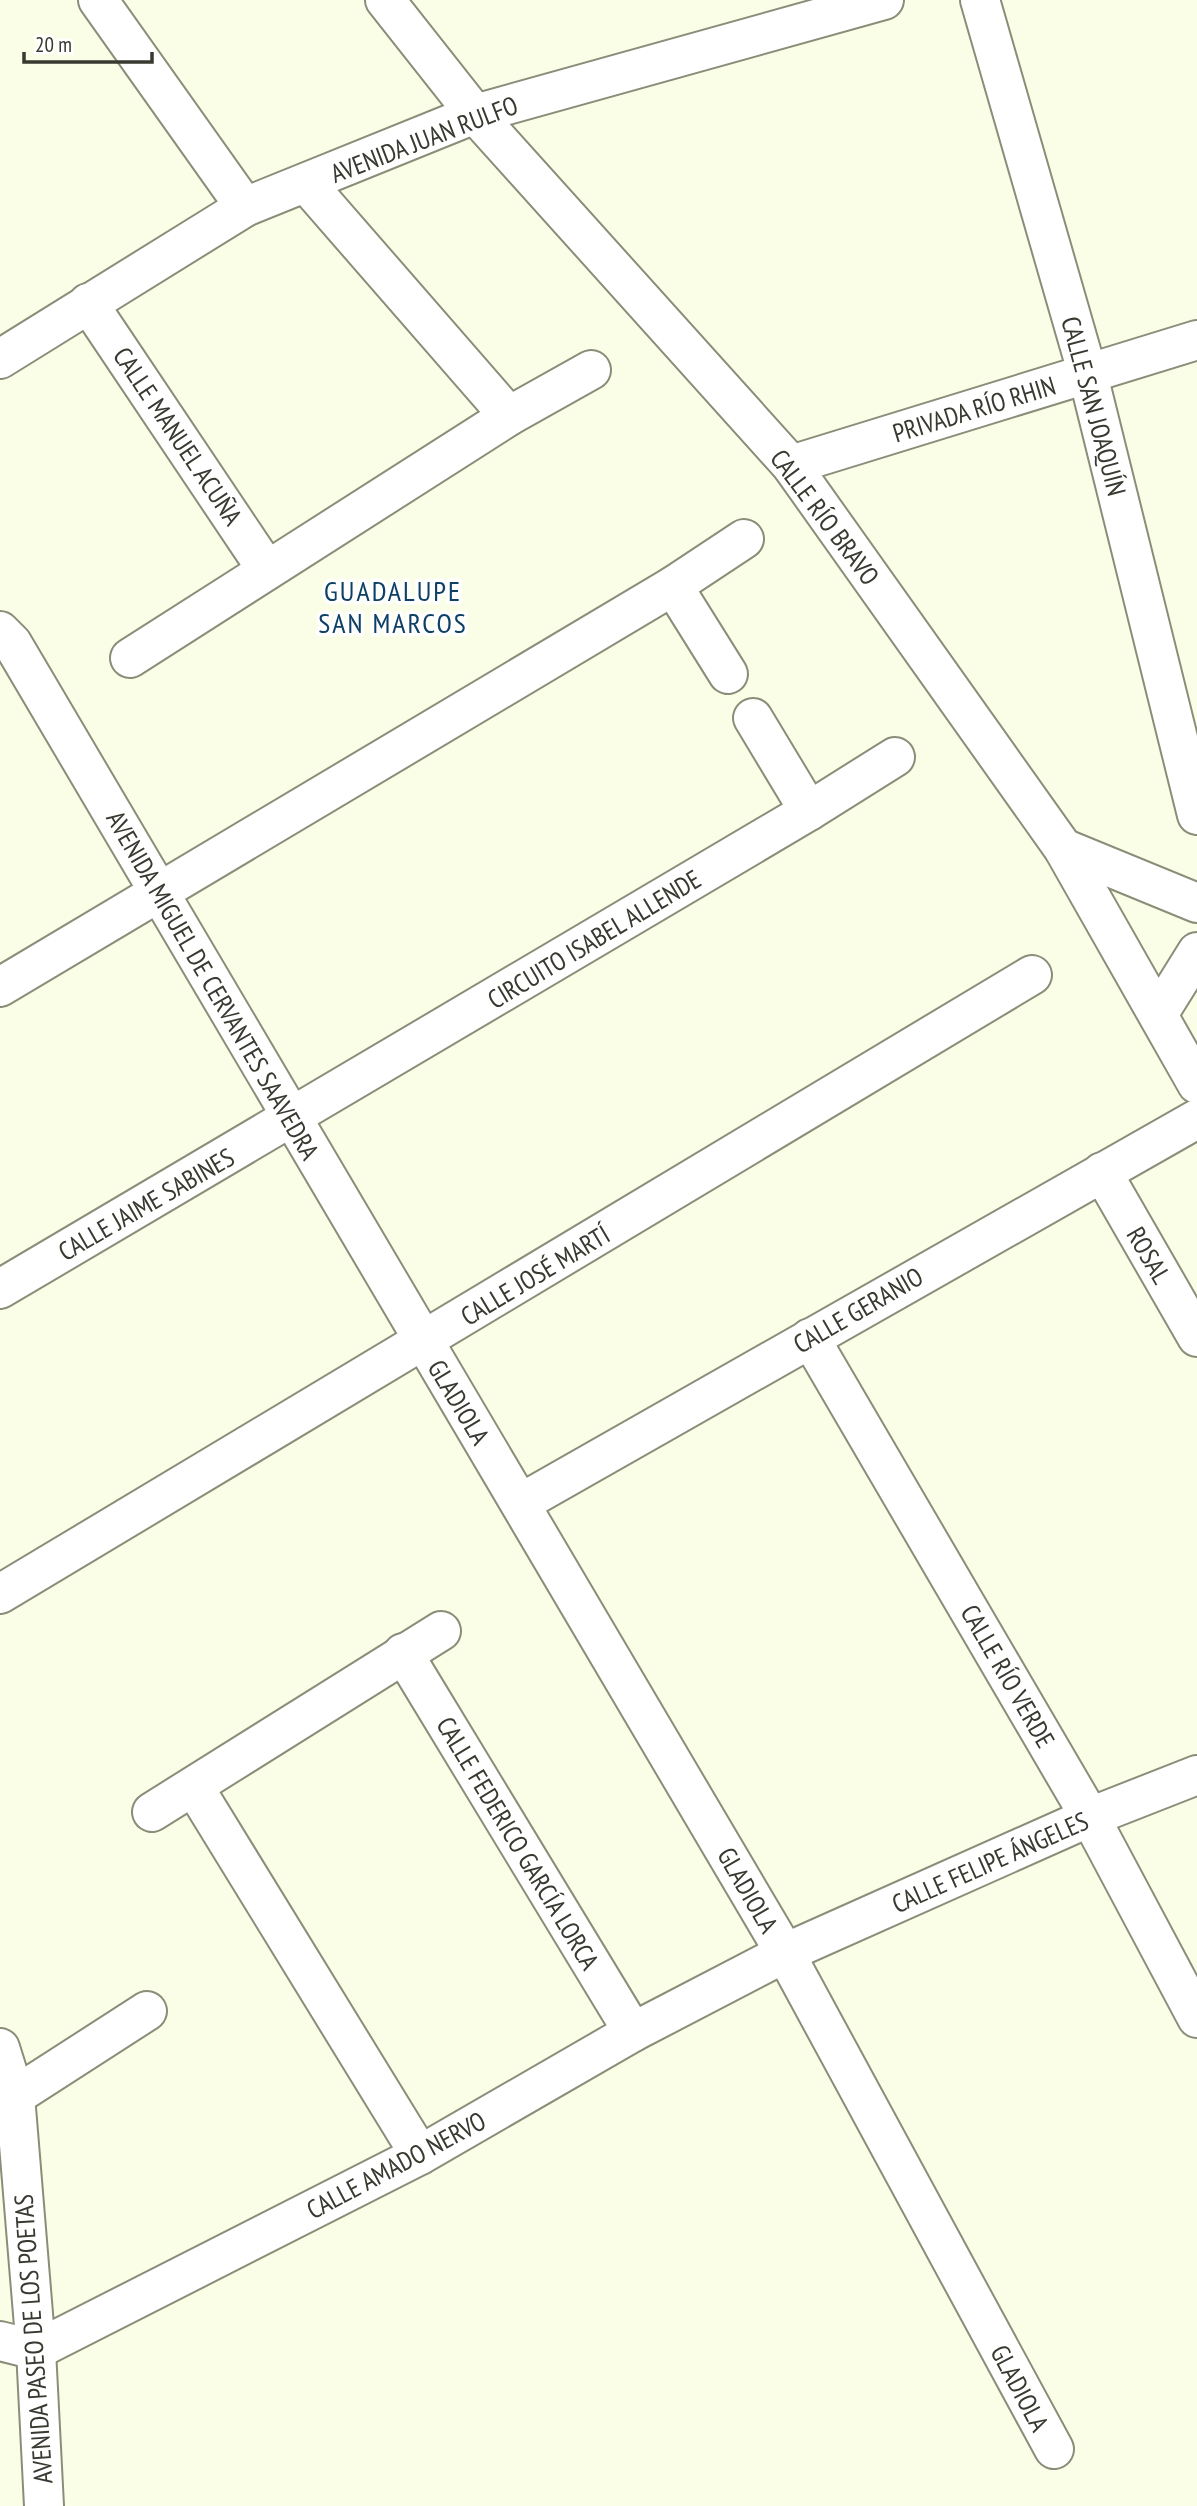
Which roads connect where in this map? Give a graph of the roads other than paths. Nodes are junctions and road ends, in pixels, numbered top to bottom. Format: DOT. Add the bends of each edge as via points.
graph roads {
  1 [pos="98,0"];
  2 [pos="385,0"];
  3 [pos="884,0"];
  4 [pos="980,0"];
  5 [pos="785,14"];
  6 [pos="475,114"];
  7 [pos="306,184"];
  8 [pos="245,207"];
  9 [pos="88,303"];
  10 [pos="1197,340"];
  11 [pos="0,359"];
  12 [pos="591,370"];
  13 [pos="1088,375"];
  14 [pos="509,416"];
  15 [pos="791,465"];
  16 [pos="744,539"];
  17 [pos="267,570"];
  18 [pos="673,586"];
  19 [pos="0,631"];
  20 [pos="130,658"];
  21 [pos="728,674"];
  22 [pos="752,718"];
  23 [pos="895,757"];
  24 [pos="809,811"];
  25 [pos="1197,815"];
  26 [pos="1063,848"];
  27 [pos="159,891"];
  28 [pos="1197,903"];
  29 [pos="1197,952"];
  30 [pos="1032,975"];
  31 [pos="0,987"];
  32 [pos="1159,1013"];
  33 [pos="1197,1084"];
  34 [pos="291,1119"];
  35 [pos="1197,1119"];
  36 [pos="1102,1172"];
  37 [pos="0,1289"];
  38 [pos="1197,1337"];
  39 [pos="810,1338"];
  40 [pos="423,1343"];
  41 [pos="521,1503"];
  42 [pos="0,1594"];
  43 [pos="440,1631"];
  44 [pos="402,1653"];
  45 [pos="1197,1775"];
  46 [pos="194,1787"];
  47 [pos="152,1812"];
  48 [pos="1090,1817"];
  49 [pos="785,1953"];
  50 [pos="147,2011"];
  51 [pos="1197,2018"];
  52 [pos="633,2032"];
  53 [pos="0,2048"];
  54 [pos="15,2096"];
  55 [pos="420,2155"];
  56 [pos="18,2346"];
  57 [pos="1054,2449"];
  58 [pos="44,2506"];
  1 -- 8 [label="street"];
  2 -- 6 [label="street, CALLE RÍO BRAVO"];
  3 -- 5 [label="street, AVENIDA JUAN RULFO"];
  4 -- 13 [label="street, CALLE SAN JOAQUÍN"];
  5 -- 6 [label="street, AVENIDA JUAN RULFO"];
  6 -- 7 [label="street, AVENIDA JUAN RULFO"];
  6 -- 15 [label="street, CALLE RÍO BRAVO"];
  7 -- 8 [label="street, AVENIDA JUAN RULFO"];
  7 -- 14 [label="street"];
  8 -- 9 [label="street, AVENIDA JUAN RULFO"];
  9 -- 11 [label="street, AVENIDA JUAN RULFO"];
  9 -- 17 [label="street, CALLE MANUEL ACUÑA"];
  10 -- 13 [label="street, PRIVADA RÍO RHIN"];
  12 -- 14 [label="street"];
  13 -- 15 [label="street, PRIVADA RÍO RHIN"];
  13 -- 25 [label="street, CALLE SAN JOAQUÍN"];
  14 -- 17 [label="street"];
  15 -- 26 [label="street, CALLE RÍO BRAVO"];
  16 -- 18 [label="street"];
  17 -- 20 [label="street"];
  18 -- 21 [label="street"];
  18 -- 27 [label="street"];
  19 -- 27 [label="street, AVENIDA MIGUEL DE CERVANTES SAAVEDRA" via="12,643"];
  22 -- 24 [label="street"];
  23 -- 24 [label="street, CIRCUITO ISABEL ALLENDE"];
  24 -- 34 [label="street, CIRCUITO ISABEL ALLENDE"];
  26 -- 28 [label="street"];
  26 -- 32 [label="street, CALLE RÍO BRAVO"];
  27 -- 31 [label="street"];
  27 -- 34 [label="street, AVENIDA MIGUEL DE CERVANTES SAAVEDRA"];
  29 -- 32 [label="street"];
  30 -- 40 [label="street, CALLE JOSÉ MARTÍ"];
  32 -- 33 [label="street, CALLE RÍO BRAVO"];
  34 -- 37 [label="street, CALLE JAIME SABINES"];
  34 -- 40 [label="street, AVENIDA MIGUEL DE CERVANTES SAAVEDRA"];
  35 -- 36 [label="street, CALLE GERANIO"];
  36 -- 38 [label="street, ROSAL"];
  36 -- 39 [label="street, CALLE GERANIO"];
  39 -- 41 [label="street, CALLE GERANIO"];
  39 -- 48 [label="street, CALLE RÍO VERDE"];
  40 -- 41 [label="street, GLADIOLA"];
  40 -- 42 [label="street, CALLE JOSÉ MARTÍ"];
  41 -- 49 [label="street, GLADIOLA"];
  43 -- 44 [label="street"];
  44 -- 46 [label="street"];
  44 -- 52 [label="street, CALLE FEDERICO GARCÍA LORCA"];
  45 -- 48 [label="street, CALLE FELIPE ÁNGELES"];
  46 -- 47 [label="street"];
  46 -- 55 [label="street"];
  48 -- 49 [label="street, CALLE FELIPE ÁNGELES"];
  48 -- 51 [label="street, CALLE RÍO VERDE"];
  49 -- 52 [label="street, CALLE AMADO NERVO"];
  49 -- 57 [label="street, GLADIOLA"];
  50 -- 54 [label="street"];
  52 -- 55 [label="street, CALLE AMADO NERVO"];
  53 -- 54 [label="street, AVENIDA PASEO DE LOS POETAS"];
  54 -- 56 [label="street, AVENIDA PASEO DE LOS POETAS"];
  55 -- 56 [label="street, CALLE AMADO NERVO"];
  56 -- 58 [label="street, AVENIDA PASEO DE LOS POETAS"];
}
